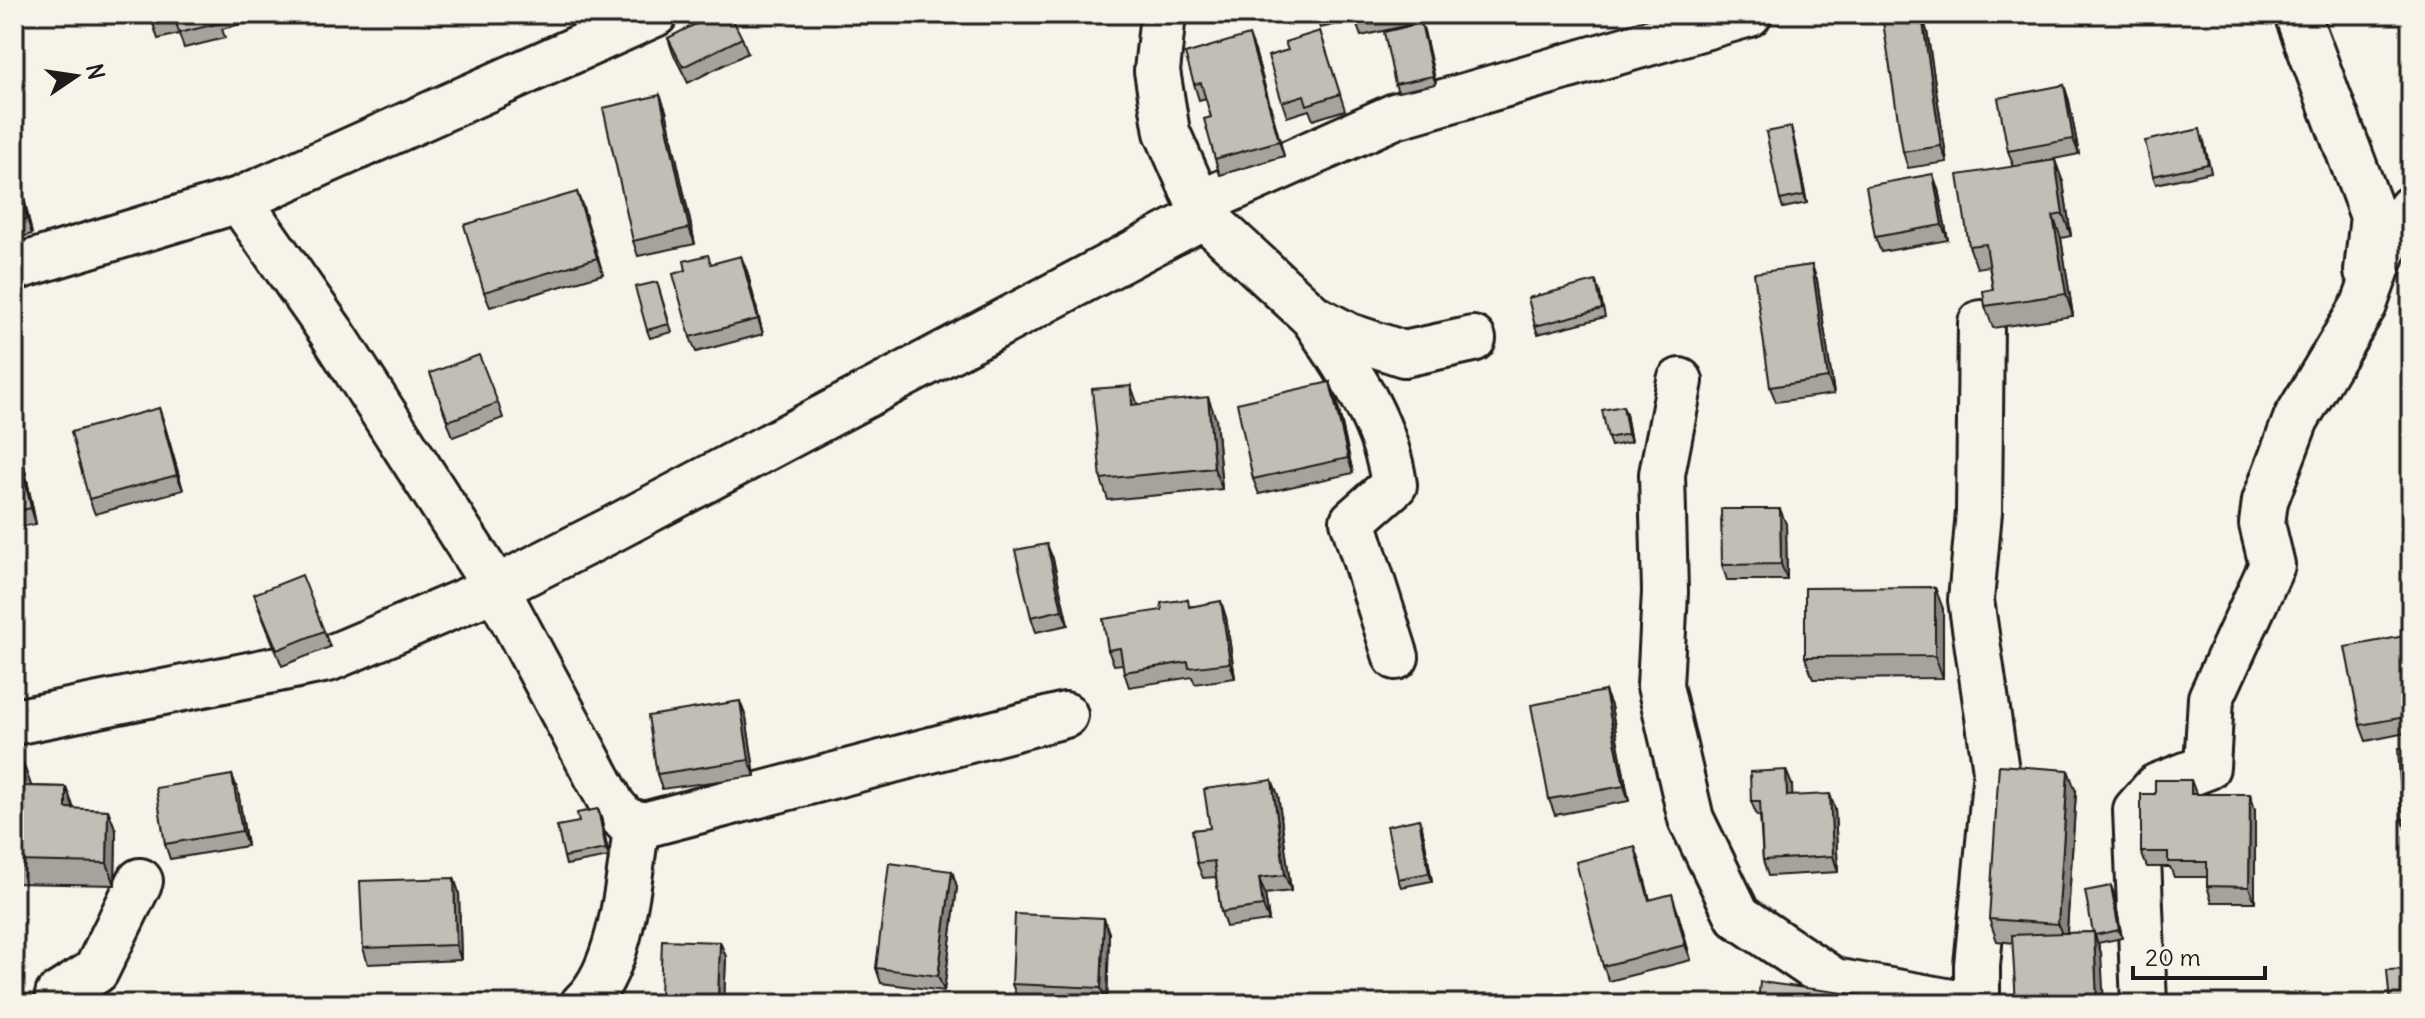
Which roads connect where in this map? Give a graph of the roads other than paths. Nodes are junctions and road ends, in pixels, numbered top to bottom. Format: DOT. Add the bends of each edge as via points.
graph roads {
  1 [pos="655,14"];
  2 [pos="1163,14"];
  3 [pos="1749,14"];
  4 [pos="2297,14"];
  5 [pos="239,200"];
  6 [pos="2411,208"];
  7 [pos="1204,216"];
  8 [pos="14,268"];
  9 [pos="2364,305"];
  10 [pos="1313,317"];
  11 [pos="1981,323"];
  12 [pos="1473,339"];
  13 [pos="1680,381"];
  14 [pos="496,588"];
  15 [pos="1396,657"];
  16 [pos="1065,715"];
  17 [pos="14,722"];
  18 [pos="637,823"];
  19 [pos="140,881"];
  20 [pos="57,1004"];
  21 [pos="583,1004"];
  22 [pos="1963,1004"];
  23 [pos="1977,1004"];
  24 [pos="2144,1004"];
  1 -- 5 [label="street"];
  2 -- 7 [label="street" via="1157,71 1167,132"];
  3 -- 7 [label="street" via="1395,116 1209,199"];
  4 -- 9 [label="street" via="2373,216"];
  5 -- 8 [label="street"];
  5 -- 14 [label="street" via="332,333"];
  6 -- 9 [label="street" via="2387,241"];
  7 -- 10 [label="street"];
  7 -- 14 [label="street"];
  9 -- 24 [label="street" via="2296,419 2265,501 2262,524 2272,565 2211,698 2207,767 2157,786 2136,810"];
  10 -- 12 [label="street" via="1349,336 1404,354"];
  10 -- 15 [label="street" via="1365,397 1390,451 1394,485 1353,521"];
  11 -- 23 [label="street" via="1979,512 1971,600 1996,771"];
  13 -- 22 [label="street" via="1662,474 1665,592 1660,686 1691,819 1738,916 1834,981"];
  14 -- 17 [label="street" via="328,659"];
  14 -- 18 [label="street" via="613,806 626,821"];
  16 -- 18 [label="street"];
  18 -- 21 [label="street" via="621,928 593,995"];
  19 -- 20 [label="street" via="96,971 58,995"];
}
